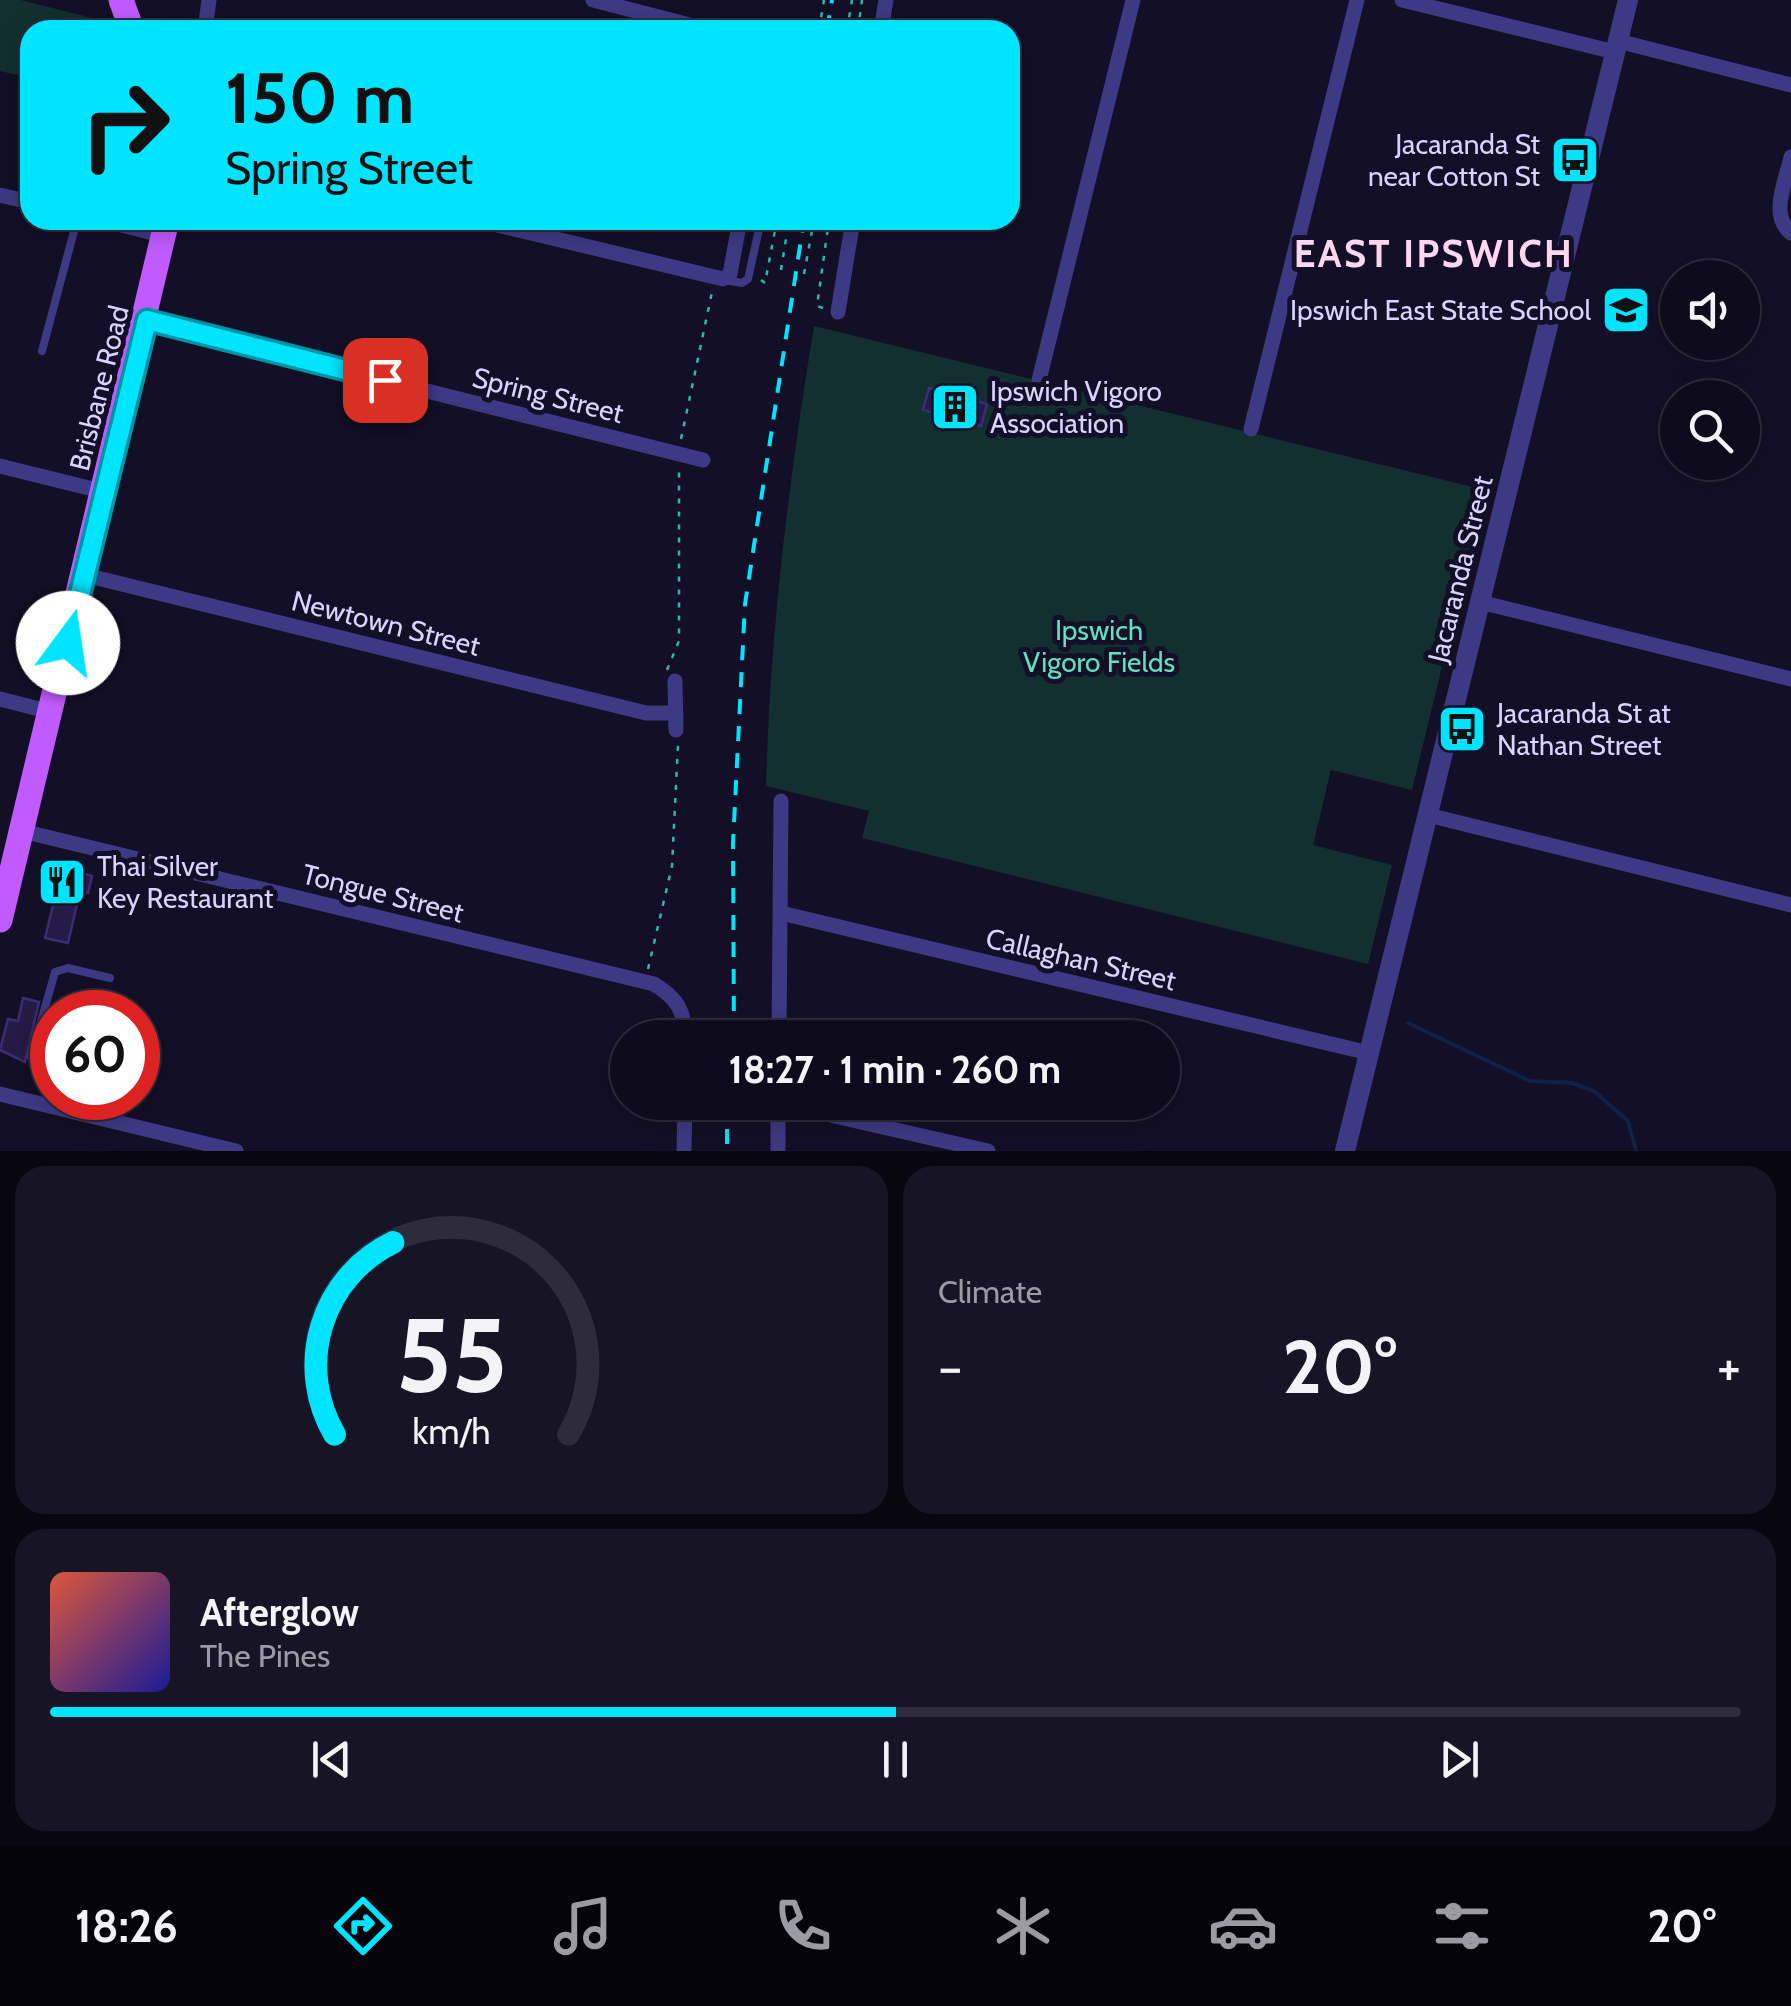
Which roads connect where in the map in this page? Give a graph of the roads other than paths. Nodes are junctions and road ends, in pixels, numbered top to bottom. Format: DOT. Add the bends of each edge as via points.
graph roads {
  1 [pos="592,0"];
  2 [pos="1132,0"];
  3 [pos="1357,0"];
  4 [pos="1402,0"];
  5 [pos="1628,0"];
  6 [pos="670,20"];
  7 [pos="1616,46"];
  8 [pos="1791,86"];
  9 [pos="1791,157"];
  10 [pos="1786,229"];
  11 [pos="74,230"];
  12 [pos="169,230"];
  13 [pos="514,230"];
  14 [pos="738,230"];
  15 [pos="759,230"];
  16 [pos="851,230"];
  17 [pos="717,285"];
  18 [pos="838,312"];
  19 [pos="147,320"];
  20 [pos="42,351"];
  21 [pos="1039,380"];
  22 [pos="1251,429"];
  23 [pos="703,460"];
  24 [pos="0,466"];
  25 [pos="105,492"];
  26 [pos="84,574"];
  27 [pos="1480,602"];
  28 [pos="670,679"];
  29 [pos="1791,679"];
  30 [pos="0,699"];
  31 [pos="50,712"];
  32 [pos="781,801"];
  33 [pos="1428,815"];
  34 [pos="22,831"];
  35 [pos="1791,905"];
  36 [pos="781,913"];
  37 [pos="0,920"];
  38 [pos="110,978"];
  39 [pos="50,990"];
  40 [pos="685,1020"];
  41 [pos="779,1020"];
  42 [pos="1369,1053"];
  43 [pos="0,1094"];
  44 [pos="684,1120"];
  45 [pos="778,1120"];
  46 [pos="855,1120"];
  47 [pos="236,1151"];
  48 [pos="684,1151"];
  49 [pos="778,1151"];
  50 [pos="988,1151"];
  51 [pos="1344,1151"];
  1 -- 6 [label="street"];
  2 -- 21 [label="street"];
  3 -- 22 [label="street"];
  4 -- 7 [label="street"];
  5 -- 7 [label="street, Jacaranda Street"];
  7 -- 8 [label="street"];
  7 -- 27 [label="street, Jacaranda Street"];
  9 -- 10 [label="street" via="1780,204"];
  11 -- 20 [label="lane"];
  12 -- 19 [label="main road, Brisbane Road"];
  13 -- 17 [label="street"];
  14 -- 17 [label="street" via="730,274"];
  15 -- 17 [label="lane" via="746,282"];
  16 -- 18 [label="street"];
  19 -- 23 [label="street, Spring Street"];
  19 -- 25 [label="main road, Brisbane Road"];
  24 -- 25 [label="street"];
  25 -- 26 [label="main road, Brisbane Road"];
  26 -- 28 [label="street, Newtown Street" via="646,712 675,727"];
  26 -- 31 [label="main road, Brisbane Road"];
  27 -- 29 [label="street"];
  27 -- 33 [label="street, Jacaranda Street"];
  30 -- 31 [label="street"];
  31 -- 34 [label="main road, Brisbane Road"];
  32 -- 36 [label="street"];
  33 -- 35 [label="street"];
  33 -- 42 [label="street, Jacaranda Street"];
  34 -- 37 [label="main road, Brisbane Road"];
  34 -- 40 [label="street, Tongue Street" via="645,982 672,995"];
  36 -- 41 [label="street"];
  36 -- 42 [label="street, Callaghan Street"];
  38 -- 39 [label="lane" via="68,968 55,972"];
  42 -- 51 [label="street, Jacaranda Street"];
  43 -- 47 [label="street"];
  44 -- 48 [label="street"];
  45 -- 49 [label="street"];
  46 -- 50 [label="street"];
}
